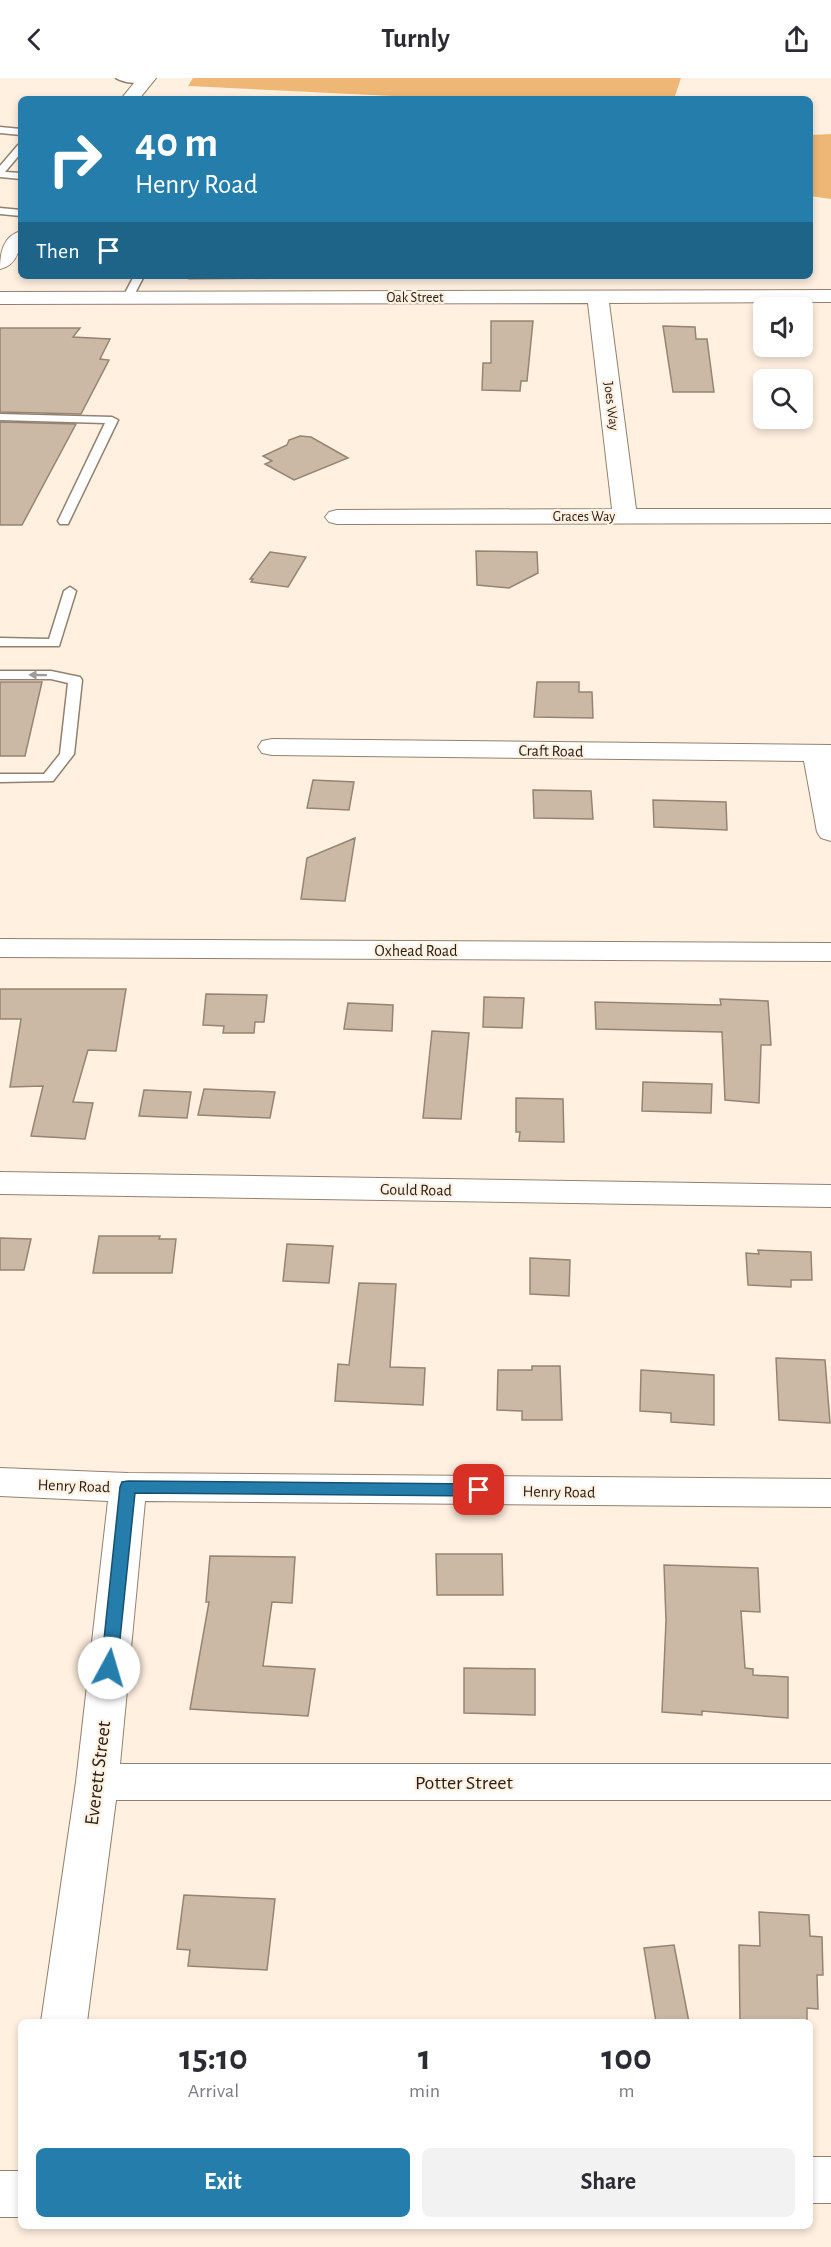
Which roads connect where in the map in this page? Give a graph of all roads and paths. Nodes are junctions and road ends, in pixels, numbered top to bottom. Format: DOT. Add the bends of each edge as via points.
graph roads {
  1 [pos="120,78"];
  2 [pos="146,79"];
  3 [pos="132,96"];
  4 [pos="0,130"];
  5 [pos="18,132"];
  6 [pos="18,151"];
  7 [pos="0,173"];
  8 [pos="18,176"];
  9 [pos="0,211"];
  10 [pos="18,213"];
  11 [pos="18,240"];
  12 [pos="2,257"];
  13 [pos="137,279"];
  14 [pos="831,296"];
  15 [pos="128,297"];
  16 [pos="598,297"];
  17 [pos="0,298"];
  18 [pos="0,417"];
  19 [pos="625,516"];
  20 [pos="831,516"];
  21 [pos="337,517"];
  22 [pos="64,521"];
  23 [pos="70,591"];
  24 [pos="0,642"];
  25 [pos="0,675"];
  26 [pos="272,747"];
  27 [pos="824,753"];
  28 [pos="0,778"];
  29 [pos="831,832"];
  30 [pos="0,948"];
  31 [pos="831,952"];
  32 [pos="0,1183"];
  33 [pos="831,1196"];
  34 [pos="0,1482"];
  35 [pos="128,1487"];
  36 [pos="831,1493"];
  37 [pos="97,1782"];
  38 [pos="831,1782"];
  39 [pos="64,2019"];
  40 [pos="813,2180"];
  41 [pos="831,2180"];
  42 [pos="0,2194"];
  43 [pos="18,2194"];
  1 -- 2 [label="lane"];
  2 -- 3 [label="street"];
  4 -- 5 [label="lane"];
  6 -- 7 [label="lane"];
  7 -- 8 [label="lane"];
  9 -- 10 [label="lane"];
  11 -- 12 [label="street"];
  13 -- 15 [label="lane"];
  14 -- 16 [label="street, Oak Street"];
  15 -- 16 [label="street, Oak Street"];
  15 -- 17 [label="street, Oak Street"];
  16 -- 19 [label="street, Joes Way"];
  18 -- 22 [label="lane" via="112,420"];
  19 -- 20 [label="street, Graces Way"];
  19 -- 21 [label="street, Graces Way"];
  23 -- 24 [label="lane" via="54,643"];
  28 -- 25 [label="lane, one-way" via="48,778 67,754 75,680 51,675"];
  26 -- 27 [label="street, Craft Road"];
  27 -- 29 [label="street"];
  30 -- 31 [label="street, Oxhead Road"];
  32 -- 33 [label="street, Gould Road"];
  34 -- 35 [label="street, Henry Road"];
  35 -- 36 [label="street, Henry Road"];
  35 -- 37 [label="street, Everett Street"];
  37 -- 38 [label="street, Potter Street"];
  37 -- 39 [label="street, Everett Street"];
  40 -- 41 [label="street"];
  42 -- 43 [label="street"];
}
